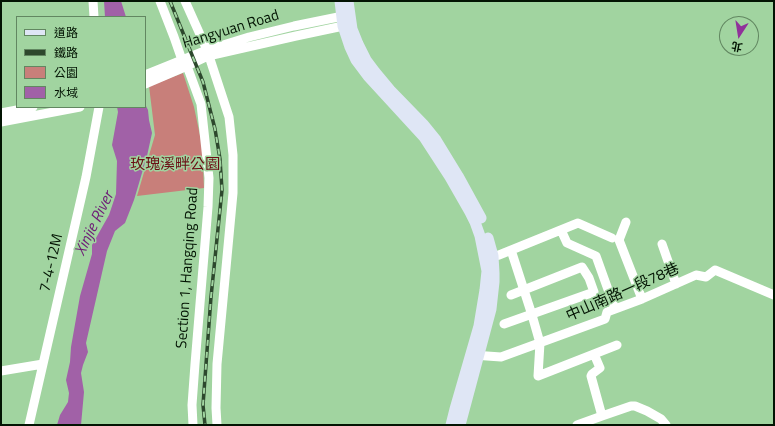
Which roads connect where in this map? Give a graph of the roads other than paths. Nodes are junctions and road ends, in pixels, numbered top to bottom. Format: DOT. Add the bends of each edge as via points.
graph roads {
  1 [pos="93,1"];
  2 [pos="160,1"];
  3 [pos="185,1"];
  4 [pos="340,1"];
  5 [pos="348,1"];
  6 [pos="94,16"];
  7 [pos="347,20"];
  8 [pos="207,53"];
  9 [pos="184,63"];
  10 [pos="146,79"];
  11 [pos="28,108"];
  12 [pos="75,108"];
  13 [pos="99,108"];
  14 [pos="1,113"];
  15 [pos="1,122"];
  16 [pos="626,222"];
  17 [pos="561,230"];
  18 [pos="612,238"];
  19 [pos="662,244"];
  20 [pos="511,250"];
  21 [pos="489,257"];
  22 [pos="676,284"];
  23 [pos="524,290"];
  24 [pos="511,295"];
  25 [pos="774,295"];
  26 [pos="642,299"];
  27 [pos="615,309"];
  28 [pos="532,315"];
  29 [pos="504,324"];
  30 [pos="540,343"];
  31 [pos="617,345"];
  32 [pos="594,354"];
  33 [pos="474,356"];
  34 [pos="43,364"];
  35 [pos="1,371"];
  36 [pos="602,416"];
  37 [pos="29,425"];
  38 [pos="193,425"];
  39 [pos="217,425"];
  40 [pos="451,425"];
  41 [pos="460,425"];
  42 [pos="577,425"];
  43 [pos="666,425"];
  1 -- 6 [label="street"];
  2 -- 9 [label="street, Section 1, Hangqing Road"];
  3 -- 8 [label="street"];
  4 -- 7 [label="main road"];
  5 -- 7 [label="main road"];
  7 -- 8 [label="street, Hangyuan Road" via="271,32"];
  7 -- 21 [label="main road" via="366,60 436,140 458,176 480,214 485,228"];
  8 -- 9 [label="street, Hangyuan Road"];
  8 -- 39 [label="street" via="229,117 233,155 233,193 216,364"];
  9 -- 10 [label="street, Hangyuan Road"];
  9 -- 38 [label="street, Section 1, Hangqing Road" via="201,104 209,178 192,405"];
  11 -- 14 [label="street"];
  12 -- 15 [label="street"];
  13 -- 34 [label="street, 7-4-12M" via="86,177"];
  16 -- 26 [label="street" via="620,240"];
  17 -- 18 [label="street" via="578,223"];
  17 -- 20 [label="street"];
  17 -- 27 [label="street" via="567,243 596,256"];
  19 -- 22 [label="street"];
  20 -- 21 [label="street"];
  20 -- 23 [label="street"];
  21 -- 33 [label="main road" via="494,282 491,309"];
  22 -- 25 [label="street, 中山南路一段78巷" via="696,275 706,277 716,270"];
  22 -- 26 [label="street, 中山南路一段78巷"];
  23 -- 24 [label="street"];
  23 -- 28 [label="street"];
  23 -- 28 [label="street" via="582,267 594,292"];
  26 -- 27 [label="street, 中山南路一段78巷"];
  27 -- 30 [label="street, 中山南路一段78巷" via="607,312 605,320"];
  28 -- 29 [label="street"];
  28 -- 30 [label="street"];
  30 -- 32 [label="street" via="538,376"];
  30 -- 33 [label="street, 中山南路一段78巷" via="501,357"];
  31 -- 32 [label="street"];
  32 -- 36 [label="street" via="600,368 591,376"];
  33 -- 40 [label="main road"];
  33 -- 41 [label="main road"];
  34 -- 35 [label="street"];
  34 -- 37 [label="street, 7-4-12M"];
  36 -- 42 [label="street"];
  36 -- 43 [label="street" via="635,406 661,419"];
}
